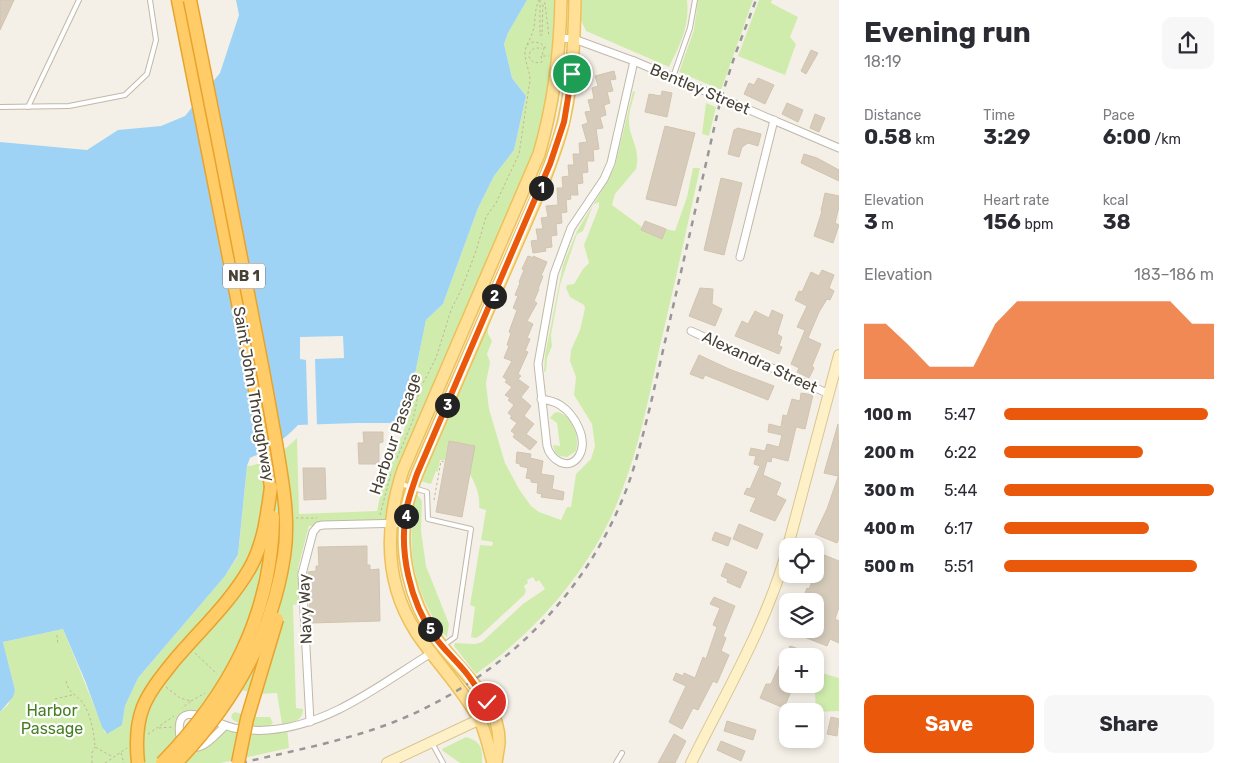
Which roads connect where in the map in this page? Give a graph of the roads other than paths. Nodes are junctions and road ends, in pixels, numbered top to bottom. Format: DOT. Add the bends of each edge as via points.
graph roads {
  1 [pos="79,0"];
  2 [pos="150,0"];
  3 [pos="178,0"];
  4 [pos="190,0"];
  5 [pos="561,0"];
  6 [pos="575,0"];
  7 [pos="694,0"];
  8 [pos="554,38"];
  9 [pos="574,38"];
  10 [pos="634,61"];
  11 [pos="673,77"];
  12 [pos="0,107"];
  13 [pos="28,107"];
  14 [pos="774,120"];
  15 [pos="839,148"];
  16 [pos="529,178"];
  17 [pos="543,183"];
  18 [pos="740,257"];
  19 [pos="691,330"];
  20 [pos="839,355"];
  21 [pos="829,394"];
  22 [pos="541,399"];
  23 [pos="398,483"];
  24 [pos="271,487"];
  25 [pos="413,487"];
  26 [pos="404,523"];
  27 [pos="390,524"];
  28 [pos="790,538"];
  29 [pos="284,554"];
  30 [pos="779,576"];
  31 [pos="442,646"];
  32 [pos="432,653"];
  33 [pos="492,713"];
  34 [pos="479,720"];
  35 [pos="310,722"];
  36 [pos="225,726"];
  37 [pos="432,742"];
  38 [pos="622,753"];
  39 [pos="401,760"];
  40 [pos="138,763"];
  41 [pos="162,763"];
  42 [pos="176,763"];
  43 [pos="238,763"];
  44 [pos="387,763"];
  45 [pos="443,763"];
  46 [pos="495,763"];
  47 [pos="616,763"];
  48 [pos="691,763"];
  1 -- 13 [label="lane"];
  2 -- 13 [label="lane" via="156,40 147,74 125,95 69,106"];
  3 -- 24 [label="highway, Saint John Throughway / NB 1" via="263,431"];
  4 -- 29 [label="highway, Saint John Throughway / NB 1, bridge" via="279,462 286,523"];
  5 -- 8 [label="main road"];
  6 -- 9 [label="main road"];
  7 -- 11 [label="lane" via="690,28"];
  8 -- 9 [label="street, Bentley Street"];
  8 -- 16 [label="main road" via="556,83 539,154"];
  9 -- 10 [label="street, Bentley Street"];
  9 -- 17 [label="main road" via="565,114"];
  10 -- 11 [label="street, Bentley Street"];
  10 -- 22 [label="street" via="611,163 571,228 554,274 539,354"];
  11 -- 14 [label="street, Bentley Street"];
  12 -- 13 [label="lane"];
  14 -- 15 [label="street, Bentley Street"];
  14 -- 18 [label="street"];
  16 -- 17 [label="main road"];
  16 -- 23 [label="main road"];
  17 -- 25 [label="main road"];
  19 -- 21 [label="street, Alexandra Street"];
  20 -- 21 [label="street"];
  21 -- 28 [label="street"];
  22 -- 22 [label="street" via="561,405 577,423 582,445 575,460 560,462 551,456"];
  23 -- 25 [label="lane"];
  23 -- 27 [label="main road"];
  24 -- 40 [label="highway, bridge" via="265,529 251,566 234,592 149,695 137,730"];
  24 -- 41 [label="highway, Saint John Throughway / NB 1, bridge" via="271,558 256,622 217,696"];
  25 -- 26 [label="main road"];
  25 -- 31 [label="lane" via="427,492 428,519 471,529 455,637"];
  26 -- 27 [label="street, Navy Way"];
  26 -- 31 [label="main road" via="413,595"];
  27 -- 32 [label="main road" via="396,588 416,632"];
  27 -- 35 [label="street, Navy Way" via="322,525 313,532 302,574"];
  29 -- 42 [label="highway, Saint John Throughway / NB 1, bridge" via="272,608 255,654 219,713"];
  29 -- 43 [label="highway, bridge" via="284,590"];
  30 -- 48 [label="street" via="750,648"];
  31 -- 32 [label="street"];
  31 -- 33 [label="main road" via="467,674"];
  32 -- 34 [label="main road"];
  32 -- 35 [label="street" via="328,716"];
  33 -- 34 [label="street"];
  33 -- 46 [label="main road" via="499,743"];
  34 -- 37 [label="street"];
  34 -- 46 [label="main road"];
  35 -- 36 [label="street" via="261,731"];
  36 -- 36 [label="street" via="202,747 186,746 181,742 179,727 183,717 204,716"];
  37 -- 39 [label="street"];
  37 -- 45 [label="lane"];
  38 -- 47 [label="lane"];
  39 -- 44 [label="street"];
}
